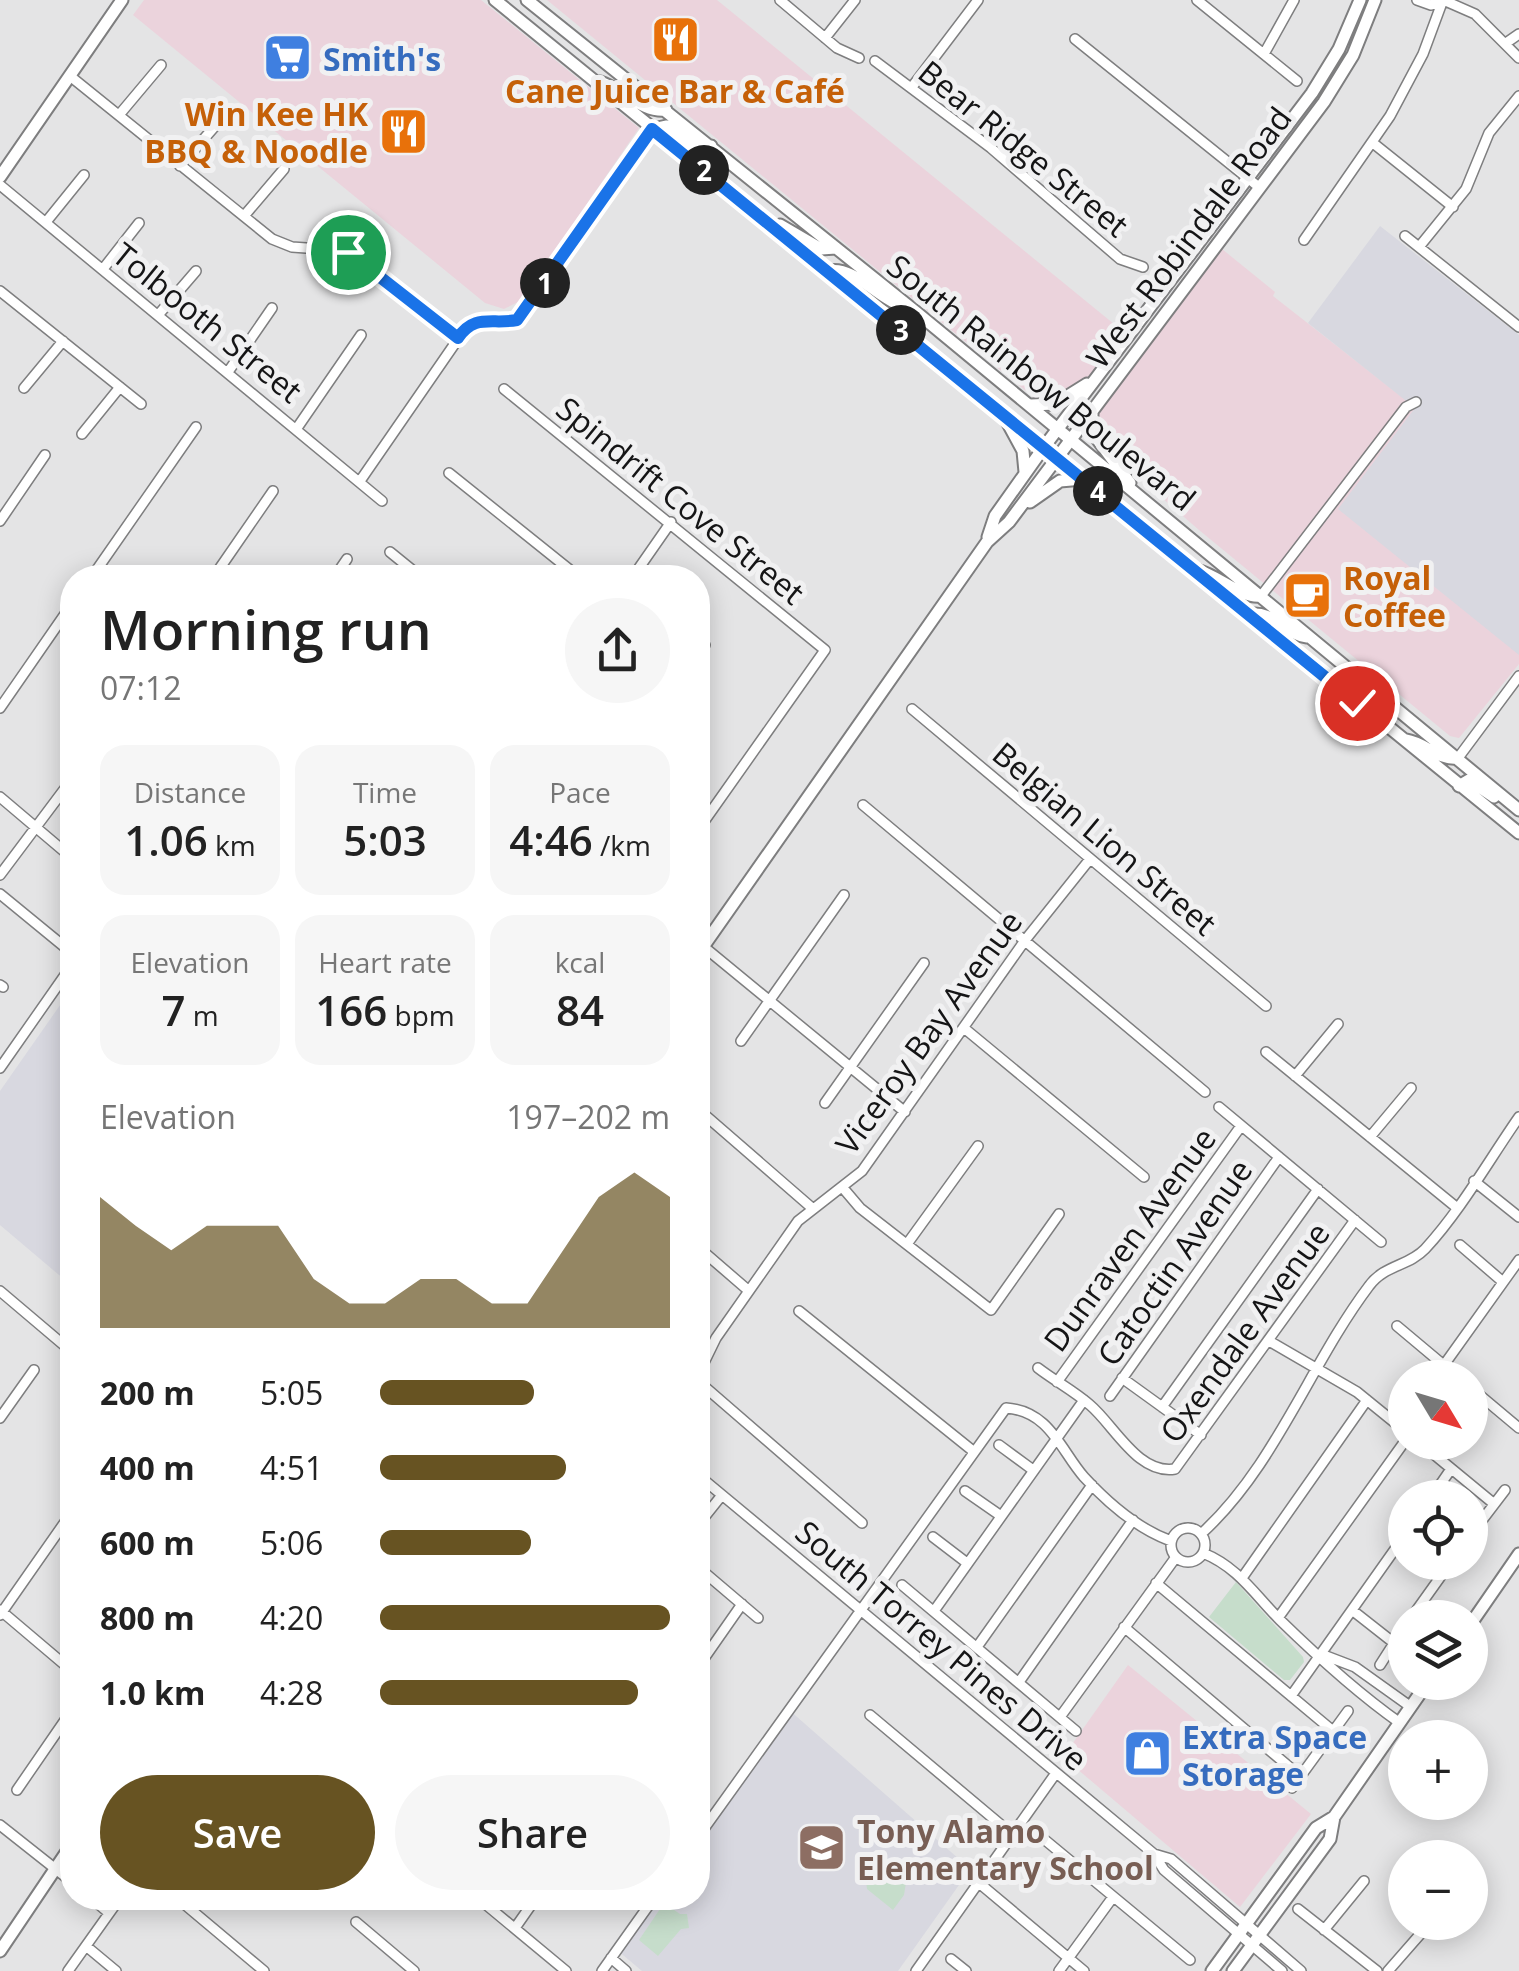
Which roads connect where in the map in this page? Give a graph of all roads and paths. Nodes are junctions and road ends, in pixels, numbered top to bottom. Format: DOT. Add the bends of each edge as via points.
graph roads {
  1 [pos="122,0"];
  2 [pos="496,0"];
  3 [pos="528,0"];
  4 [pos="780,0"];
  5 [pos="855,0"];
  6 [pos="978,0"];
  7 [pos="1197,0"];
  8 [pos="1294,0"];
  9 [pos="1360,0"];
  10 [pos="1375,0"];
  11 [pos="1417,0"];
  12 [pos="1443,0"];
  13 [pos="1519,34"];
  14 [pos="825,38"];
  15 [pos="1075,39"];
  16 [pos="1506,43"];
  17 [pos="1264,54"];
  18 [pos="859,58"];
  19 [pos="1519,58"];
  20 [pos="875,61"];
  21 [pos="161,65"];
  22 [pos="70,76"];
  23 [pos="591,80"];
  24 [pos="1297,81"];
  25 [pos="912,87"];
  26 [pos="1519,96"];
  27 [pos="666,110"];
  28 [pos="119,115"];
  29 [pos="222,117"];
  30 [pos="652,129"];
  31 [pos="1373,143"];
  32 [pos="711,146"];
  33 [pos="180,166"];
  34 [pos="284,168"];
  35 [pos="84,175"];
  36 [pos="1249,178"];
  37 [pos="0,181"];
  38 [pos="1260,188"];
  39 [pos="1453,207"];
  40 [pos="244,216"];
  41 [pos="766,220"];
  42 [pos="46,222"];
  43 [pos="139,223"];
  44 [pos="1405,236"];
  45 [pos="1304,240"];
  46 [pos="1419,247"];
  47 [pos="836,248"];
  48 [pos="1143,266"];
  49 [pos="103,269"];
  50 [pos="196,271"];
  51 [pos="829,271"];
  52 [pos="1168,284"];
  53 [pos="2,295"];
  54 [pos="272,308"];
  55 [pos="913,310"];
  56 [pos="160,314"];
  57 [pos="1519,327"];
  58 [pos="1150,332"];
  59 [pos="361,335"];
  60 [pos="458,338"];
  61 [pos="63,341"];
  62 [pos="228,372"];
  63 [pos="1098,376"];
  64 [pos="120,387"];
  65 [pos="24,388"];
  66 [pos="504,389"];
  67 [pos="1416,402"];
  68 [pos="142,404"];
  69 [pos="1029,404"];
  70 [pos="1093,408"];
  71 [pos="1002,412"];
  72 [pos="196,427"];
  73 [pos="297,428"];
  74 [pos="1057,429"];
  75 [pos="82,434"];
  76 [pos="1069,439"];
  77 [pos="1044,447"];
  78 [pos="45,455"];
  79 [pos="1056,456"];
  80 [pos="449,473"];
  81 [pos="1026,473"];
  82 [pos="1083,479"];
  83 [pos="360,481"];
  84 [pos="273,490"];
  85 [pos="382,500"];
  86 [pos="1145,502"];
  87 [pos="0,521"];
  88 [pos="671,522"];
  89 [pos="1009,522"];
  90 [pos="987,542"];
  91 [pos="390,552"];
  92 [pos="347,559"];
  93 [pos="100,565"];
  94 [pos="221,565"];
  95 [pos="343,565"];
  96 [pos="406,565"];
  97 [pos="564,565"];
  98 [pos="641,565"];
  99 [pos="1193,569"];
  100 [pos="1260,596"];
  101 [pos="1248,615"];
  102 [pos="60,621"];
  103 [pos="1312,638"];
  104 [pos="1519,676"];
  105 [pos="0,708"];
  106 [pos="912,708"];
  107 [pos="1402,739"];
  108 [pos="1458,758"];
  109 [pos="1459,786"];
  110 [pos="60,796"];
  111 [pos="0,797"];
  112 [pos="862,805"];
  113 [pos="1515,807"];
  114 [pos="710,813"];
  115 [pos="38,828"];
  116 [pos="1519,834"];
  117 [pos="60,847"];
  118 [pos="1090,858"];
  119 [pos="0,875"];
  120 [pos="0,894"];
  121 [pos="844,895"];
  122 [pos="710,932"];
  123 [pos="1026,938"];
  124 [pos="60,943"];
  125 [pos="710,955"];
  126 [pos="924,962"];
  127 [pos="60,982"];
  128 [pos="770,1000"];
  129 [pos="1266,1006"];
  130 [pos="1338,1024"];
  131 [pos="964,1028"];
  132 [pos="741,1040"];
  133 [pos="1266,1052"];
  134 [pos="852,1066"];
  135 [pos="0,1068"];
  136 [pos="1296,1076"];
  137 [pos="1411,1088"];
  138 [pos="1205,1092"];
  139 [pos="824,1103"];
  140 [pos="1219,1108"];
  141 [pos="904,1112"];
  142 [pos="1519,1117"];
  143 [pos="710,1119"];
  144 [pos="1241,1126"];
  145 [pos="1370,1137"];
  146 [pos="978,1146"];
  147 [pos="1280,1158"];
  148 [pos="1144,1178"];
  149 [pos="1474,1181"];
  150 [pos="843,1188"];
  151 [pos="1318,1189"];
  152 [pos="1456,1207"];
  153 [pos="812,1208"];
  154 [pos="1059,1214"];
  155 [pos="1519,1217"];
  156 [pos="1355,1220"];
  157 [pos="1382,1242"];
  158 [pos="908,1244"];
  159 [pos="1460,1246"];
  160 [pos="710,1258"];
  161 [pos="1519,1260"];
  162 [pos="1503,1282"];
  163 [pos="0,1291"];
  164 [pos="748,1292"];
  165 [pos="799,1311"];
  166 [pos="1397,1326"];
  167 [pos="1269,1341"];
  168 [pos="60,1342"];
  169 [pos="710,1351"];
  170 [pos="1438,1360"];
  171 [pos="1448,1360"];
  172 [pos="1038,1368"];
  173 [pos="34,1370"];
  174 [pos="1316,1370"];
  175 [pos="1122,1378"];
  176 [pos="1058,1382"];
  177 [pos="710,1389"];
  178 [pos="1110,1396"];
  179 [pos="1084,1400"];
  180 [pos="1367,1400"];
  181 [pos="1488,1402"];
  182 [pos="1162,1407"];
  183 [pos="1388,1417"];
  184 [pos="0,1418"];
  185 [pos="1519,1428"];
  186 [pos="1057,1436"];
  187 [pos="1201,1436"];
  188 [pos="999,1445"];
  189 [pos="973,1451"];
  190 [pos="1391,1460"];
  191 [pos="1440,1460"];
  192 [pos="1451,1469"];
  193 [pos="1033,1470"];
  194 [pos="1443,1480"];
  195 [pos="1092,1484"];
  196 [pos="710,1485"];
  197 [pos="1506,1490"];
  198 [pos="965,1491"];
  199 [pos="722,1495"];
  200 [pos="1493,1504"];
  201 [pos="710,1510"];
  202 [pos="1488,1511"];
  203 [pos="1001,1516"];
  204 [pos="1133,1520"];
  205 [pos="862,1522"];
  206 [pos="60,1529"];
  207 [pos="1202,1534"];
  208 [pos="933,1537"];
  209 [pos="1172,1541"];
  210 [pos="1204,1553"];
  211 [pos="1519,1554"];
  212 [pos="1176,1557"];
  213 [pos="1388,1558"];
  214 [pos="967,1563"];
  215 [pos="710,1577"];
  216 [pos="1242,1578"];
  217 [pos="1156,1583"];
  218 [pos="902,1585"];
  219 [pos="1487,1600"];
  220 [pos="742,1604"];
  221 [pos="859,1609"];
  222 [pos="1352,1610"];
  223 [pos="1,1612"];
  224 [pos="934,1612"];
  225 [pos="758,1618"];
  226 [pos="1278,1618"];
  227 [pos="1124,1627"];
  228 [pos="1388,1638"];
  229 [pos="976,1647"];
  230 [pos="710,1650"];
  231 [pos="1388,1652"];
  232 [pos="1321,1654"];
  233 [pos="60,1661"];
  234 [pos="1380,1665"];
  235 [pos="1019,1682"];
  236 [pos="1291,1696"];
  237 [pos="1415,1700"];
  238 [pos="1411,1706"];
  239 [pos="1348,1712"];
  240 [pos="870,1715"];
  241 [pos="1060,1717"];
  242 [pos="1396,1720"];
  243 [pos="1402,1720"];
  244 [pos="60,1727"];
  245 [pos="1076,1731"];
  246 [pos="1333,1731"];
  247 [pos="1388,1740"];
  248 [pos="1056,1773"];
  249 [pos="1300,1776"];
  250 [pos="1292,1788"];
  251 [pos="17,1790"];
  252 [pos="1334,1816"];
  253 [pos="710,1819"];
  254 [pos="0,1825"];
  255 [pos="1013,1836"];
  256 [pos="1039,1836"];
  257 [pos="60,1862"];
  258 [pos="56,1868"];
  259 [pos="60,1872"];
  260 [pos="1364,1881"];
  261 [pos="979,1882"];
  262 [pos="1112,1896"];
  263 [pos="1298,1908"];
  264 [pos="106,1910"];
  265 [pos="191,1910"];
  266 [pos="493,1910"];
  267 [pos="528,1910"];
  268 [pos="645,1910"];
  269 [pos="109,1912"];
  270 [pos="356,1922"];
  271 [pos="515,1928"];
  272 [pos="1243,1928"];
  273 [pos="1324,1930"];
  274 [pos="1256,1940"];
  275 [pos="1415,1940"];
  276 [pos="86,1946"];
  277 [pos="0,1951"];
  278 [pos="611,1958"];
  279 [pos="1068,1958"];
  280 [pos="951,1959"];
  281 [pos="1190,1960"];
  282 [pos="68,1971"];
  283 [pos="116,1971"];
  284 [pos="264,1971"];
  285 [pos="414,1971"];
  286 [pos="566,1971"];
  287 [pos="602,1971"];
  288 [pos="626,1971"];
  289 [pos="916,1971"];
  290 [pos="966,1971"];
  291 [pos="1059,1971"];
  292 [pos="1084,1971"];
  293 [pos="1212,1971"];
  294 [pos="1233,1971"];
  295 [pos="1282,1971"];
  296 [pos="1302,1971"];
  297 [pos="1377,1971"];
  298 [pos="1388,1971"];
  1 -- 22 [label="main road"];
  2 -- 23 [label="main road, South Rainbow Boulevard"];
  3 -- 27 [label="main road, South Rainbow Boulevard"];
  4 -- 14 [label="street"];
  5 -- 14 [label="street"];
  6 -- 25 [label="street"];
  7 -- 17 [label="street"];
  8 -- 17 [label="street"];
  9 -- 36 [label="main road, West Robindale Road" via="1322,79"];
  10 -- 38 [label="main road, West Robindale Road" via="1335,86"];
  11 -- 12 [label="street"];
  12 -- 16 [label="street" via="1475,14"];
  12 -- 31 [label="street" via="1416,68"];
  13 -- 16 [label="street"];
  14 -- 18 [label="street"];
  15 -- 36 [label="street"];
  16 -- 19 [label="street"];
  17 -- 24 [label="street"];
  20 -- 25 [label="street, Bear Ridge Street"];
  21 -- 28 [label="street"];
  22 -- 28 [label="street"];
  22 -- 37 [label="main road"];
  23 -- 27 [label="main road" via="622,89 648,109"];
  23 -- 30 [label="main road, South Rainbow Boulevard"];
  25 -- 48 [label="street, Bear Ridge Street" via="1120,259"];
  26 -- 39 [label="street" via="1488,133"];
  27 -- 32 [label="main road, South Rainbow Boulevard"];
  28 -- 33 [label="street"];
  29 -- 33 [label="street"];
  30 -- 32 [label="main road" via="667,126 692,144"];
  30 -- 41 [label="main road, South Rainbow Boulevard"];
  30 -- 60 [label="street" via="522,316 483,319"];
  31 -- 39 [label="street"];
  31 -- 45 [label="street"];
  32 -- 47 [label="main road, South Rainbow Boulevard"];
  33 -- 40 [label="street"];
  34 -- 40 [label="street"];
  35 -- 42 [label="street"];
  36 -- 38 [label="street"];
  36 -- 52 [label="main road, West Robindale Road"];
  37 -- 42 [label="street, Tolbooth Street"];
  38 -- 58 [label="main road, West Robindale Road"];
  39 -- 46 [label="street"];
  40 -- 60 [label="street" via="280,243 348,252"];
  41 -- 47 [label="main road" via="821,249"];
  41 -- 51 [label="main road, South Rainbow Boulevard"];
  42 -- 49 [label="street, Tolbooth Street"];
  43 -- 49 [label="street"];
  44 -- 46 [label="street"];
  46 -- 57 [label="street"];
  47 -- 55 [label="main road, South Rainbow Boulevard"];
  49 -- 56 [label="street, Tolbooth Street"];
  50 -- 56 [label="street"];
  51 -- 55 [label="main road" via="848,272"];
  51 -- 71 [label="main road, South Rainbow Boulevard"];
  52 -- 58 [label="main road" via="1146,327"];
  52 -- 63 [label="main road, West Robindale Road"];
  53 -- 61 [label="street"];
  54 -- 62 [label="street"];
  55 -- 69 [label="main road, South Rainbow Boulevard"];
  56 -- 62 [label="street, Tolbooth Street"];
  58 -- 70 [label="main road, West Robindale Road"];
  59 -- 73 [label="street"];
  60 -- 83 [label="street"];
  61 -- 64 [label="street"];
  61 -- 65 [label="street"];
  62 -- 73 [label="street, Tolbooth Street"];
  63 -- 69 [label="main road" via="1054,404"];
  63 -- 74 [label="main road, West Robindale Road"];
  64 -- 68 [label="street"];
  64 -- 75 [label="street"];
  66 -- 88 [label="street, Spindrift Cove Street"];
  67 -- 100 [label="street"];
  69 -- 74 [label="main road, South Rainbow Boulevard"];
  70 -- 76 [label="main road, West Robindale Road"];
  70 -- 86 [label="main road" via="1095,438"];
  71 -- 77 [label="main road, South Rainbow Boulevard"];
  71 -- 81 [label="main road" via="1024,451"];
  72 -- 93 [label="street"];
  73 -- 83 [label="street, Tolbooth Street"];
  74 -- 76 [label="main road, South Rainbow Boulevard"];
  74 -- 77 [label="main road, West Robindale Road"];
  76 -- 79 [label="main road, West Robindale Road"];
  76 -- 86 [label="main road, South Rainbow Boulevard"];
  77 -- 79 [label="main road, South Rainbow Boulevard"];
  77 -- 81 [label="main road, West Robindale Road"];
  78 -- 87 [label="street"];
  79 -- 82 [label="main road, South Rainbow Boulevard"];
  79 -- 89 [label="main road, West Robindale Road"];
  80 -- 97 [label="street"];
  81 -- 90 [label="main road, West Robindale Road"];
  82 -- 89 [label="main road" via="1052,485"];
  82 -- 99 [label="main road, South Rainbow Boulevard"];
  83 -- 85 [label="street, Tolbooth Street"];
  84 -- 94 [label="street"];
  86 -- 100 [label="main road, South Rainbow Boulevard"];
  88 -- 98 [label="street"];
  88 -- 114 [label="street, Spindrift Cove Street" via="825,650"];
  89 -- 90 [label="main road, West Robindale Road"];
  90 -- 122 [label="main road, West Robindale Road"];
  91 -- 96 [label="street"];
  92 -- 95 [label="street"];
  99 -- 100 [label="main road"];
  99 -- 101 [label="main road, South Rainbow Boulevard"];
  100 -- 103 [label="main road, South Rainbow Boulevard"];
  101 -- 103 [label="main road" via="1266,614 1289,632"];
  101 -- 107 [label="main road, South Rainbow Boulevard"];
  102 -- 105 [label="street"];
  103 -- 108 [label="main road, South Rainbow Boulevard"];
  104 -- 108 [label="street"];
  106 -- 118 [label="street, Belgian Lion Street"];
  107 -- 108 [label="main road"];
  107 -- 109 [label="main road, South Rainbow Boulevard"];
  108 -- 113 [label="main road, South Rainbow Boulevard"];
  109 -- 113 [label="main road" via="1469,780"];
  109 -- 116 [label="main road, South Rainbow Boulevard"];
  110 -- 115 [label="street"];
  111 -- 115 [label="street"];
  112 -- 123 [label="street"];
  115 -- 117 [label="street"];
  115 -- 119 [label="street"];
  118 -- 123 [label="street, Viceroy Bay Avenue"];
  118 -- 129 [label="street, Belgian Lion Street"];
  120 -- 124 [label="street"];
  121 -- 128 [label="street"];
  123 -- 131 [label="street, Viceroy Bay Avenue"];
  123 -- 138 [label="street"];
  125 -- 128 [label="street"];
  126 -- 134 [label="street"];
  127 -- 135 [label="street"];
  128 -- 132 [label="street"];
  128 -- 134 [label="street"];
  130 -- 136 [label="street"];
  131 -- 141 [label="street, Viceroy Bay Avenue"];
  131 -- 148 [label="street"];
  133 -- 136 [label="street"];
  134 -- 139 [label="street"];
  134 -- 141 [label="street"];
  136 -- 145 [label="street"];
  137 -- 145 [label="street"];
  140 -- 144 [label="street"];
  141 -- 150 [label="street, Viceroy Bay Avenue"];
  142 -- 149 [label="street"];
  143 -- 153 [label="street"];
  144 -- 147 [label="street"];
  144 -- 176 [label="street, Dunraven Avenue"];
  145 -- 152 [label="street"];
  146 -- 158 [label="street"];
  147 -- 151 [label="street"];
  147 -- 175 [label="street, Catoctin Avenue"];
  149 -- 152 [label="street"];
  149 -- 155 [label="street"];
  150 -- 153 [label="street, Viceroy Bay Avenue"];
  150 -- 158 [label="street"];
  151 -- 156 [label="street"];
  151 -- 182 [label="street"];
  152 -- 174 [label="street" via="1423,1251 1371,1283"];
  153 -- 164 [label="street, Viceroy Bay Avenue"];
  154 -- 158 [label="street" via="991,1310"];
  156 -- 157 [label="street"];
  156 -- 167 [label="street, Oxendale Avenue"];
  159 -- 162 [label="street"];
  160 -- 164 [label="street"];
  161 -- 162 [label="street"];
  162 -- 171 [label="street"];
  163 -- 168 [label="street"];
  164 -- 169 [label="street, Viceroy Bay Avenue"];
  165 -- 189 [label="street"];
  166 -- 170 [label="street"];
  167 -- 174 [label="street"];
  167 -- 187 [label="street, Oxendale Avenue"];
  172 -- 176 [label="street"];
  173 -- 184 [label="street"];
  174 -- 180 [label="street"];
  174 -- 207 [label="street" via="1300,1402"];
  175 -- 178 [label="street, Catoctin Avenue"];
  175 -- 182 [label="street"];
  176 -- 179 [label="street"];
  177 -- 205 [label="street"];
  179 -- 186 [label="street"];
  179 -- 187 [label="street, Oxendale Avenue" via="1156,1467 1172,1470"];
  180 -- 183 [label="street"];
  180 -- 216 [label="street"];
  181 -- 185 [label="street"];
  182 -- 187 [label="street"];
  186 -- 189 [label="street" via="1010,1408"];
  186 -- 193 [label="street"];
  186 -- 195 [label="street"];
  188 -- 193 [label="street"];
  189 -- 221 [label="street"];
  190 -- 226 [label="street"];
  191 -- 192 [label="street"];
  192 -- 194 [label="street"];
  192 -- 200 [label="street"];
  193 -- 203 [label="street"];
  195 -- 204 [label="street"];
  195 -- 229 [label="street"];
  196 -- 199 [label="street, South Torrey Pines Drive"];
  197 -- 200 [label="street"];
  198 -- 203 [label="street"];
  199 -- 201 [label="street"];
  199 -- 221 [label="street, South Torrey Pines Drive"];
  200 -- 202 [label="street"];
  203 -- 214 [label="street"];
  204 -- 209 [label="street"];
  204 -- 235 [label="street"];
  206 -- 223 [label="street"];
  207 -- 209 [label="street" via="1187,1528"];
  207 -- 210 [label="street"];
  208 -- 214 [label="street"];
  209 -- 212 [label="street"];
  210 -- 212 [label="street" via="1191,1562"];
  210 -- 216 [label="street"];
  211 -- 219 [label="main road"];
  212 -- 217 [label="street"];
  213 -- 222 [label="street"];
  214 -- 224 [label="street"];
  215 -- 220 [label="street"];
  216 -- 226 [label="street"];
  217 -- 227 [label="street"];
  217 -- 236 [label="street"];
  218 -- 224 [label="street"];
  220 -- 225 [label="street"];
  220 -- 230 [label="street"];
  221 -- 248 [label="street, South Torrey Pines Drive"];
  221 -- 253 [label="street"];
  222 -- 228 [label="street"];
  222 -- 232 [label="street"];
  223 -- 233 [label="street"];
  224 -- 229 [label="street"];
  226 -- 232 [label="street"];
  227 -- 241 [label="street"];
  227 -- 249 [label="street"];
  229 -- 235 [label="street"];
  231 -- 234 [label="street"];
  232 -- 236 [label="street"];
  232 -- 238 [label="street" via="1355,1667"];
  232 -- 242 [label="street" via="1343,1681"];
  235 -- 241 [label="street"];
  236 -- 246 [label="street"];
  237 -- 238 [label="main road"];
  238 -- 243 [label="main road"];
  239 -- 246 [label="street"];
  240 -- 255 [label="street"];
  241 -- 245 [label="street"];
  244 -- 251 [label="street"];
  246 -- 249 [label="street"];
  247 -- 252 [label="main road"];
  248 -- 255 [label="street"];
  248 -- 272 [label="street, South Torrey Pines Drive" via="1154,1854 1171,1859"];
  249 -- 250 [label="street"];
  252 -- 272 [label="main road" via="1316,1828"];
  252 -- 274 [label="main road" via="1330,1839"];
  254 -- 258 [label="street"];
  255 -- 261 [label="street"];
  256 -- 262 [label="street"];
  257 -- 258 [label="main road"];
  258 -- 259 [label="street"];
  258 -- 277 [label="main road"];
  260 -- 273 [label="street"];
  261 -- 279 [label="street"];
  261 -- 289 [label="street"];
  262 -- 279 [label="street"];
  262 -- 281 [label="street"];
  263 -- 273 [label="street"];
  264 -- 269 [label="street"];
  265 -- 284 [label="street"];
  266 -- 271 [label="street"];
  267 -- 271 [label="street"];
  268 -- 278 [label="street"];
  269 -- 276 [label="street"];
  270 -- 285 [label="street"];
  271 -- 286 [label="street"];
  272 -- 274 [label="street, South Torrey Pines Drive"];
  272 -- 293 [label="main road"];
  273 -- 297 [label="street"];
  274 -- 294 [label="main road"];
  274 -- 295 [label="street, South Torrey Pines Drive"];
  274 -- 296 [label="street, South Torrey Pines Drive"];
  275 -- 298 [label="street"];
  276 -- 282 [label="street"];
  276 -- 283 [label="street"];
  278 -- 287 [label="street"];
  278 -- 288 [label="street"];
  279 -- 291 [label="street"];
  279 -- 292 [label="street"];
  280 -- 290 [label="street"];
}
